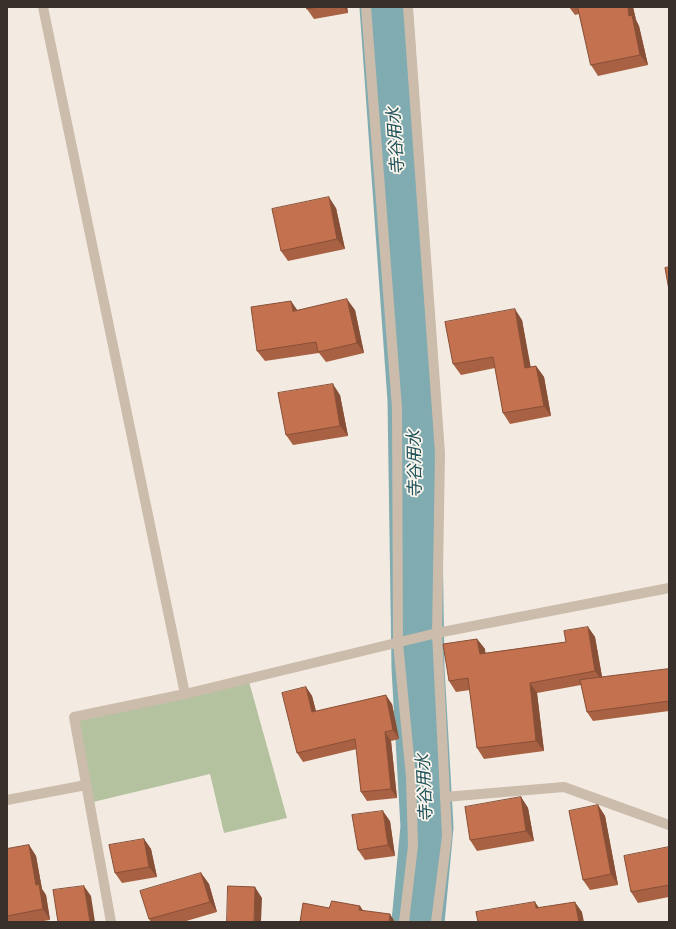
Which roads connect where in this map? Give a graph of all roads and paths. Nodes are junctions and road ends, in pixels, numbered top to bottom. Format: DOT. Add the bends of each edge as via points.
graph roads {
  1 [pos="43,7"];
  2 [pos="366,7"];
  3 [pos="408,7"];
  4 [pos="669,588"];
  5 [pos="437,633"];
  6 [pos="398,643"];
  7 [pos="185,694"];
  8 [pos="86,785"];
  9 [pos="446,797"];
  10 [pos="7,800"];
  11 [pos="669,825"];
  12 [pos="111,922"];
  13 [pos="404,922"];
  14 [pos="436,922"];
  1 -- 7 [label="street"];
  2 -- 6 [label="street" via="397,408"];
  3 -- 5 [label="street" via="440,453"];
  4 -- 5 [label="street"];
  5 -- 6 [label="street"];
  5 -- 9 [label="street"];
  6 -- 7 [label="street"];
  6 -- 13 [label="street" via="412,777 413,846"];
  7 -- 8 [label="street" via="74,717"];
  8 -- 10 [label="street"];
  8 -- 12 [label="street"];
  9 -- 11 [label="street" via="564,786"];
  9 -- 14 [label="street" via="447,836"];
}
